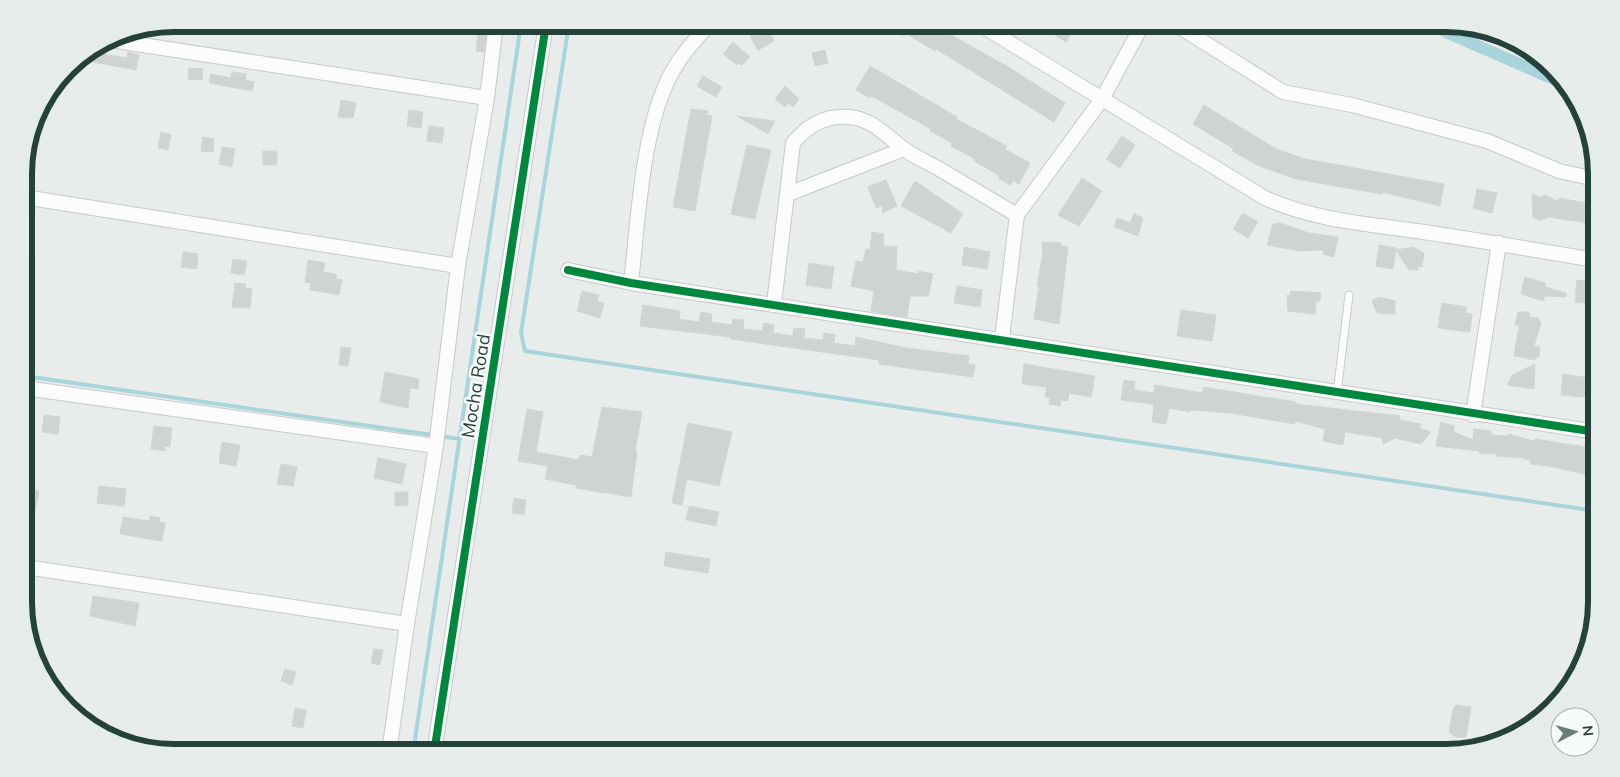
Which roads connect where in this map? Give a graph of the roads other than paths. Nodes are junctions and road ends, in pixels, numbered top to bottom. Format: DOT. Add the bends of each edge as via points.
graph roads {
  1 [pos="993,32"];
  2 [pos="1138,32"];
  3 [pos="1188,32"];
  4 [pos="495,33"];
  5 [pos="545,33"];
  6 [pos="701,33"];
  7 [pos="124,42"];
  8 [pos="487,98"];
  9 [pos="1102,99"];
  10 [pos="904,149"];
  11 [pos="1588,177"];
  12 [pos="788,194"];
  13 [pos="33,198"];
  14 [pos="1017,214"];
  15 [pos="1499,243"];
  16 [pos="1588,259"];
  17 [pos="458,266"];
  18 [pos="568,270"];
  19 [pos="631,283"];
  20 [pos="1349,295"];
  21 [pos="774,304"];
  22 [pos="1002,339"];
  23 [pos="33,389"];
  24 [pos="1337,393"];
  25 [pos="1473,414"];
  26 [pos="1588,431"];
  27 [pos="436,446"];
  28 [pos="33,568"];
  29 [pos="407,624"];
  30 [pos="390,744"];
  31 [pos="435,744"];
  1 -- 9 [label="street"];
  2 -- 9 [label="street"];
  3 -- 11 [label="street" via="1283,92 1352,105 1487,141 1559,171"];
  4 -- 8 [label="street"];
  5 -- 31 [label="street, Mocha Road"];
  6 -- 19 [label="street" via="672,72 647,148"];
  7 -- 8 [label="street"];
  8 -- 17 [label="street"];
  9 -- 14 [label="street"];
  9 -- 15 [label="street" via="1264,198 1290,210"];
  10 -- 12 [label="street"];
  10 -- 12 [label="street" via="869,122 849,117 813,124 793,144"];
  10 -- 14 [label="street"];
  12 -- 21 [label="street"];
  13 -- 17 [label="street"];
  14 -- 22 [label="street"];
  15 -- 16 [label="street"];
  15 -- 25 [label="street"];
  17 -- 27 [label="street"];
  18 -- 19 [label="street"];
  19 -- 21 [label="street"];
  20 -- 24 [label="lane"];
  21 -- 22 [label="street"];
  22 -- 24 [label="street"];
  23 -- 27 [label="street"];
  24 -- 25 [label="street"];
  25 -- 26 [label="street"];
  27 -- 29 [label="street"];
  28 -- 29 [label="street"];
  29 -- 30 [label="street"];
}
